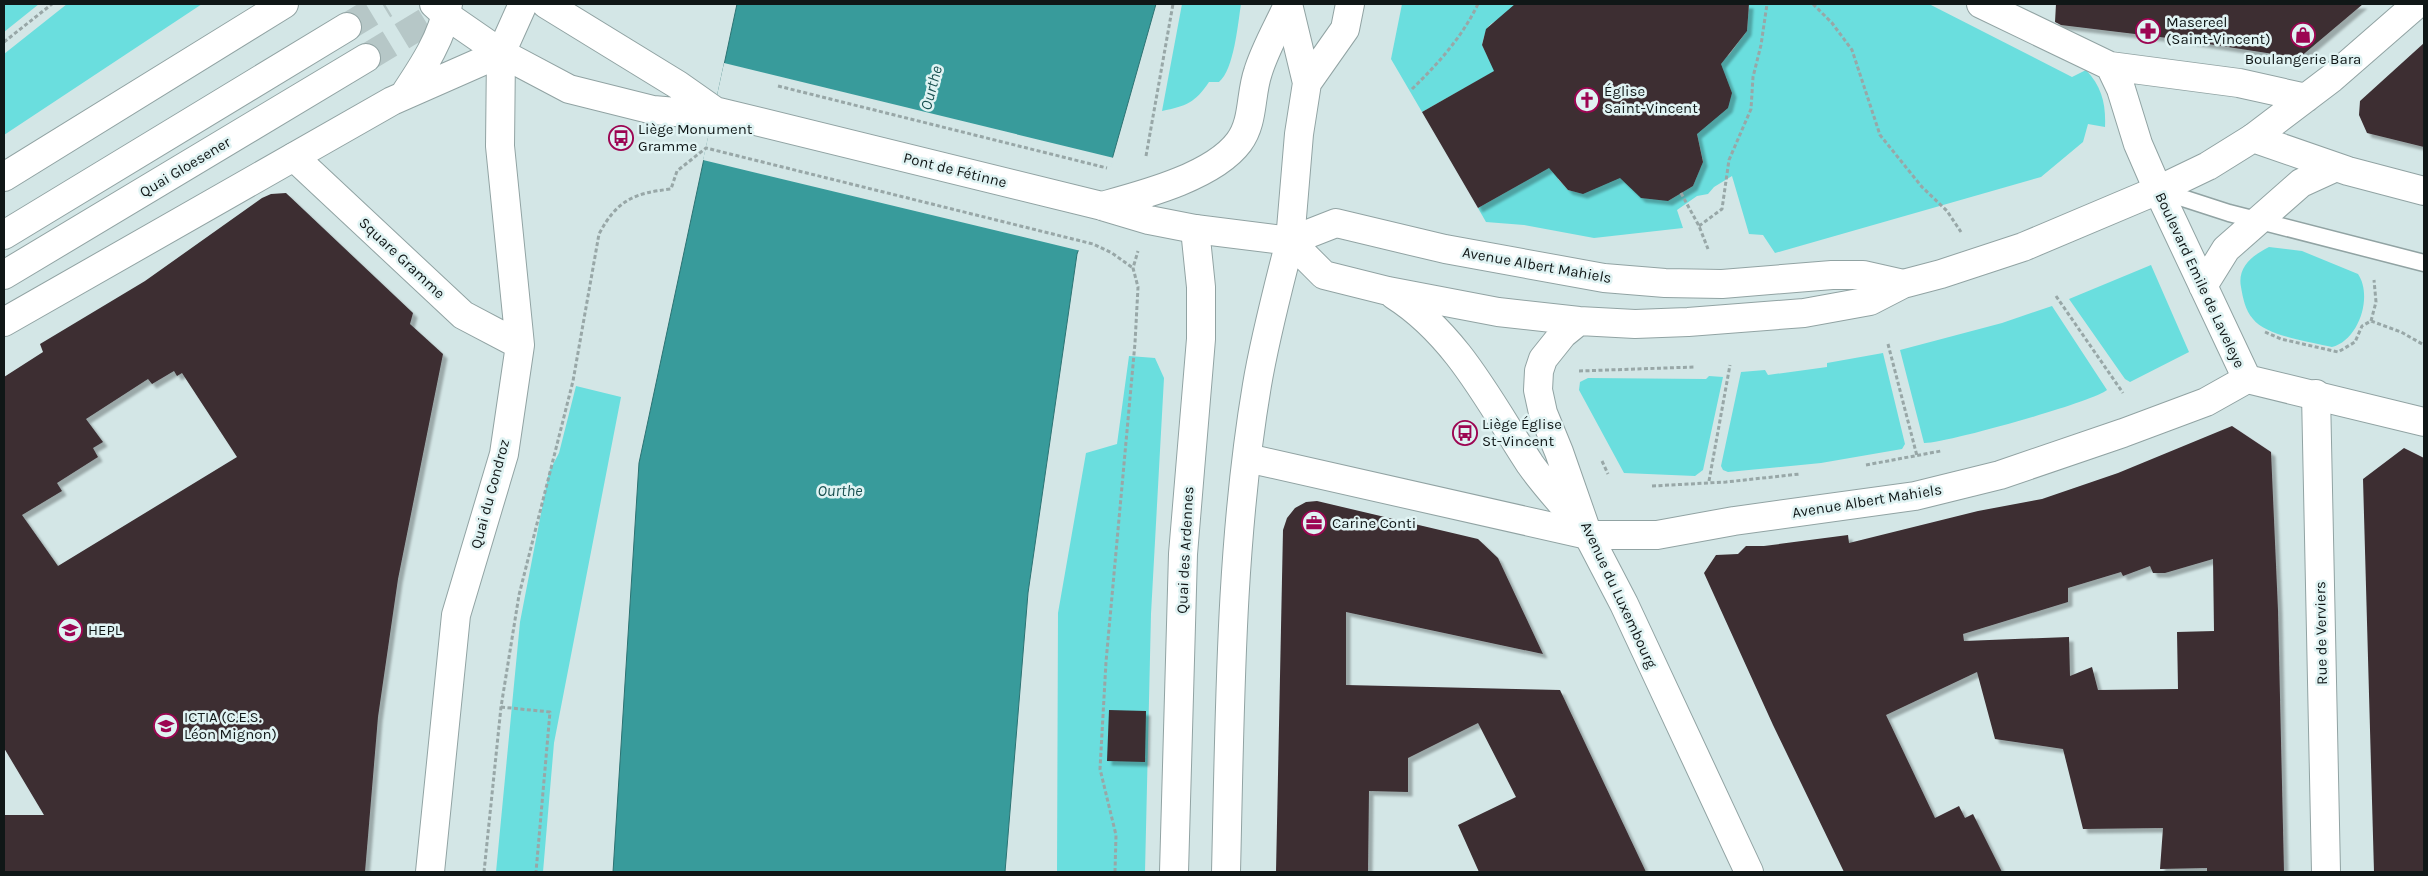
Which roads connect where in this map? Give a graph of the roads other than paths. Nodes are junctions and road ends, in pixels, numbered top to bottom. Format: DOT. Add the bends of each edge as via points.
graph roads {
  1 [pos="284,4"];
  2 [pos="523,4"];
  3 [pos="546,4"];
  4 [pos="1350,4"];
  5 [pos="1981,4"];
  6 [pos="2417,4"];
  7 [pos="1288,5"];
  8 [pos="443,8"];
  9 [pos="347,26"];
  10 [pos="501,53"];
  11 [pos="366,58"];
  12 [pos="2110,66"];
  13 [pos="1307,83"];
  14 [pos="404,95"];
  15 [pos="2306,98"];
  16 [pos="715,111"];
  17 [pos="2253,138"];
  18 [pos="294,157"];
  19 [pos="2336,167"];
  20 [pos="4,177"];
  21 [pos="2158,190"];
  22 [pos="2424,191"];
  23 [pos="1102,206"];
  24 [pos="2259,221"];
  25 [pos="1195,229"];
  26 [pos="4,235"];
  27 [pos="1290,241"];
  28 [pos="2424,263"];
  29 [pos="4,275"];
  30 [pos="1903,284"];
  31 [pos="2203,286"];
  32 [pos="1388,291"];
  33 [pos="1580,321"];
  34 [pos="4,323"];
  35 [pos="520,345"];
  36 [pos="2246,379"];
  37 [pos="2316,394"];
  38 [pos="2424,422"];
  39 [pos="1247,458"];
  40 [pos="1588,535"];
  41 [pos="430,872"];
  42 [pos="1174,872"];
  43 [pos="1226,872"];
  44 [pos="1749,872"];
  45 [pos="2326,872"];
  1 -- 20 [label="street"];
  2 -- 10 [label="street"];
  3 -- 16 [label="street, Pont de Fétinne"];
  4 -- 13 [label="street" via="1345,29"];
  5 -- 12 [label="street"];
  6 -- 15 [label="street, Avenue Albert Mahiels"];
  7 -- 13 [label="street"];
  7 -- 23 [label="street" via="1258,72 1250,118 1240,141 1228,153 1191,176 1158,191"];
  8 -- 10 [label="street, Pont de Fétinne"];
  8 -- 14 [label="street" via="432,49"];
  9 -- 26 [label="street"];
  10 -- 14 [label="street"];
  10 -- 16 [label="street, Pont de Fétinne" via="569,89 653,110"];
  10 -- 35 [label="street, Quai du Condroz" via="500,146"];
  11 -- 29 [label="street, Quai Gloesener"];
  12 -- 15 [label="street" via="2240,83"];
  12 -- 21 [label="street, Boulevard Emile de Laveleye"];
  13 -- 27 [label="street"];
  14 -- 18 [label="street"];
  15 -- 17 [label="street, Avenue Albert Mahiels"];
  16 -- 23 [label="street, Pont de Fétinne"];
  17 -- 19 [label="street"];
  17 -- 21 [label="street, Avenue Albert Mahiels" via="2208,166"];
  18 -- 34 [label="street"];
  18 -- 35 [label="street, Square Gramme" via="463,315"];
  19 -- 22 [label="street"];
  19 -- 24 [label="street" via="2300,182"];
  21 -- 24 [label="lane"];
  21 -- 30 [label="street, Avenue Albert Mahiels" via="1982,262"];
  21 -- 31 [label="street, Boulevard Emile de Laveleye"];
  23 -- 25 [label="street, Pont de Fétinne"];
  24 -- 28 [label="lane"];
  24 -- 31 [label="street" via="2226,249"];
  25 -- 27 [label="street, Pont de Fétinne"];
  25 -- 42 [label="street, Quai des Ardennes" via="1201,287 1201,338 1183,554"];
  27 -- 30 [label="street, Avenue Albert Mahiels" via="1336,223 1445,248 1604,278 1722,284 1863,275"];
  27 -- 32 [label="street, Avenue Albert Mahiels" via="1324,275"];
  27 -- 39 [label="street" via="1257,384"];
  30 -- 33 [label="street, Avenue Albert Mahiels" via="1870,301 1804,313 1635,324"];
  31 -- 36 [label="street, Boulevard Emile de Laveleye"];
  32 -- 33 [label="street, Avenue Albert Mahiels" via="1498,312"];
  32 -- 40 [label="street, Avenue Albert Mahiels" via="1413,307 1466,363 1532,466"];
  33 -- 40 [label="street, Avenue du Luxembourg" via="1563,334 1544,359 1539,371 1538,390 1543,413"];
  35 -- 41 [label="street, Quai du Condroz" via="504,454 456,615"];
  36 -- 37 [label="street, Boulevard Emile de Laveleye"];
  36 -- 40 [label="street, Avenue Albert Mahiels" via="2213,398 2123,433 2000,475 1915,496 1657,535"];
  37 -- 38 [label="street, Boulevard Emile de Laveleye"];
  37 -- 45 [label="street, Rue de Verviers"];
  39 -- 40 [label="street, Avenue Albert Mahiels"];
  39 -- 43 [label="street" via="1236,574"];
  40 -- 44 [label="street, Avenue du Luxembourg" via="1624,604"];
}
